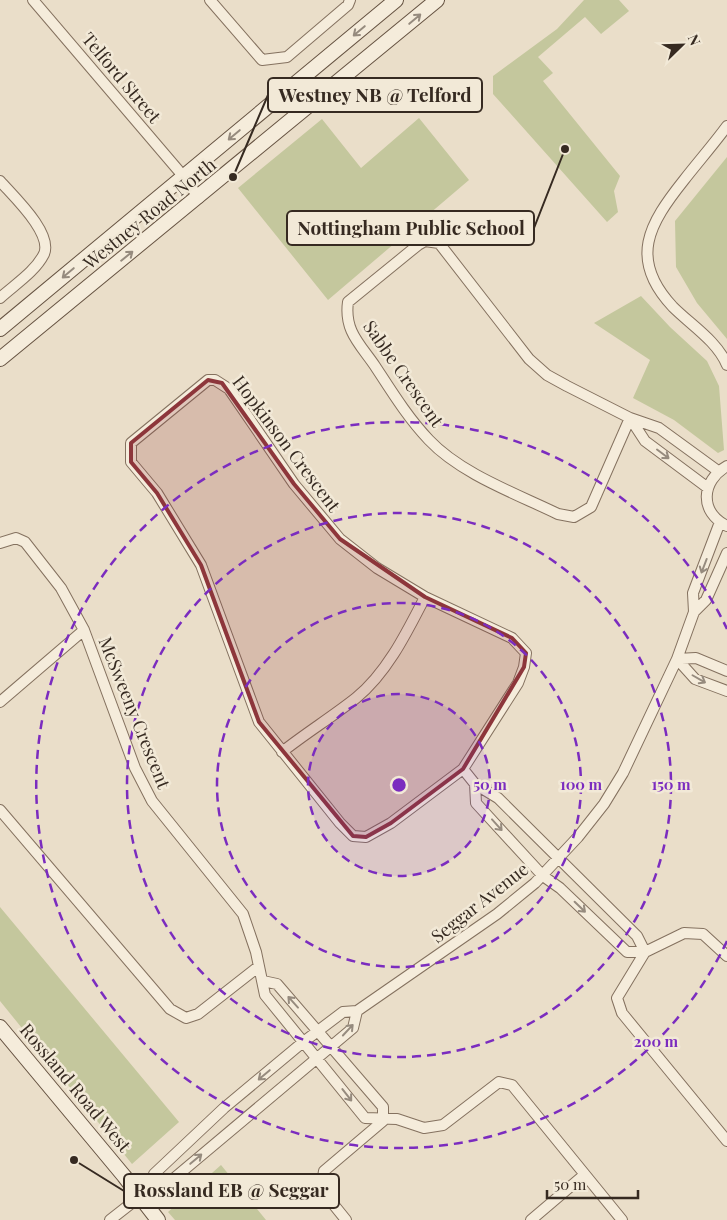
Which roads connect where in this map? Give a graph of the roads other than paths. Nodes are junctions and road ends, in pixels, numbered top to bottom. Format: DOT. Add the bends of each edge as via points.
graph roads {
  1 [pos="33,0"];
  2 [pos="210,0"];
  3 [pos="350,0"];
  4 [pos="396,0"];
  5 [pos="438,0"];
  6 [pos="727,126"];
  7 [pos="184,177"];
  8 [pos="0,181"];
  9 [pos="199,198"];
  10 [pos="0,298"];
  11 [pos="0,329"];
  12 [pos="0,359"];
  13 [pos="727,365"];
  14 [pos="630,418"];
  15 [pos="723,468"];
  16 [pos="708,488"];
  17 [pos="724,524"];
  18 [pos="0,543"];
  19 [pos="727,553"];
  20 [pos="425,597"];
  21 [pos="694,612"];
  22 [pos="84,630"];
  23 [pos="677,659"];
  24 [pos="727,671"];
  25 [pos="727,691"];
  26 [pos="0,702"];
  27 [pos="282,752"];
  28 [pos="462,769"];
  29 [pos="475,784"];
  30 [pos="0,810"];
  31 [pos="557,858"];
  32 [pos="542,876"];
  33 [pos="645,952"];
  34 [pos="727,956"];
  35 [pos="258,967"];
  36 [pos="264,981"];
  37 [pos="357,1011"];
  38 [pos="0,1027"];
  39 [pos="318,1030"];
  40 [pos="302,1043"];
  41 [pos="331,1045"];
  42 [pos="317,1058"];
  43 [pos="382,1121"];
  44 [pos="727,1141"];
  45 [pos="584,1175"];
  46 [pos="156,1184"];
  47 [pos="140,1196"];
  48 [pos="110,1220"];
  49 [pos="158,1220"];
  50 [pos="346,1220"];
  51 [pos="531,1220"];
  52 [pos="622,1220"];
  1 -- 7 [label="street, Telford Street"];
  2 -- 3 [label="street" via="262,60 287,57"];
  4 -- 7 [label="main road, Westney Road North, one-way"];
  9 -- 5 [label="main road, Westney Road North, one-way"];
  6 -- 13 [label="street" via="659,212 649,232 648,263 660,293 723,355"];
  7 -- 9 [label="street, Telford Street"];
  7 -- 11 [label="main road, Westney Road North, one-way"];
  8 -- 10 [label="street" via="40,228 46,243 44,254 34,267"];
  12 -- 9 [label="main road, Westney Road North, one-way"];
  14 -- 14 [label="street, Sabbe Crescent" via="547,375 529,359 439,243 425,241 418,245 348,302 349,328 401,406 430,441 458,464 558,514 574,517 592,507"];
  14 -- 15 [label="street, Sabbe Crescent" via="659,428"];
  14 -- 16 [label="street, Sabbe Crescent, one-way" via="645,441"];
  15 -- 16 [label="street"];
  16 -- 17 [label="street" via="709,507"];
  17 -- 21 [label="street, Seggar Avenue, one-way" via="693,593"];
  18 -- 22 [label="street, McSweeny Crescent" via="16,538 25,542 61,588"];
  19 -- 21 [label="street, Seggar Avenue" via="706,600"];
  20 -- 27 [label="street" via="377,677 358,697"];
  20 -- 27 [label="street, Hopkinson Crescent" via="377,568 340,539 300,491 222,383 208,380 131,443 131,462 157,493 201,565 259,722"];
  20 -- 28 [label="street, Hopkinson Crescent" via="512,638 526,653 518,683"];
  21 -- 23 [label="street, Seggar Avenue"];
  22 -- 26 [label="street"];
  22 -- 35 [label="street, McSweeny Crescent" via="135,768 152,801 243,914"];
  23 -- 24 [label="street" via="696,658"];
  23 -- 25 [label="street, one-way" via="695,679"];
  23 -- 31 [label="street, Seggar Avenue" via="623,773 604,804"];
  27 -- 28 [label="street, Hopkinson Crescent" via="354,836 366,837 391,823"];
  28 -- 29 [label="street"];
  29 -- 31 [label="street" via="498,798"];
  29 -- 32 [label="street, one-way" via="476,802"];
  30 -- 35 [label="street" via="170,1009 186,1018 198,1014"];
  31 -- 32 [label="street, Seggar Avenue"];
  31 -- 33 [label="street" via="637,936"];
  32 -- 33 [label="street, one-way" via="560,888 627,952"];
  32 -- 37 [label="street, Seggar Avenue" via="497,914"];
  33 -- 34 [label="street" via="684,933 703,934"];
  33 -- 44 [label="street" via="617,998 622,1013"];
  35 -- 36 [label="street, McSweeny Crescent"];
  39 -- 36 [label="street, one-way" via="277,984"];
  36 -- 40 [label="street, McSweeny Crescent" via="265,995"];
  37 -- 39 [label="street, Seggar Avenue" via="343,1012"];
  41 -- 37 [label="street, Seggar Avenue, one-way" via="352,1028"];
  38 -- 47 [label="main road, Rossland Road West"];
  39 -- 40 [label="street, Seggar Avenue"];
  39 -- 41 [label="street"];
  40 -- 42 [label="street, McSweeny Crescent"];
  40 -- 46 [label="street, Seggar Avenue, one-way" via="224,1108 154,1174"];
  41 -- 42 [label="street, Seggar Avenue"];
  41 -- 43 [label="street" via="383,1107"];
  42 -- 43 [label="street, McSweeny Crescent, one-way" via="365,1118"];
  46 -- 42 [label="street, Seggar Avenue, one-way" via="166,1185"];
  43 -- 45 [label="street, McSweeny Crescent" via="397,1119 424,1128 443,1125 499,1082 512,1085"];
  43 -- 50 [label="street" via="324,1170 321,1189"];
  45 -- 51 [label="street"];
  45 -- 52 [label="street"];
  46 -- 47 [label="street, Seggar Avenue"];
  47 -- 48 [label="street, Seggar Avenue"];
  47 -- 49 [label="main road, Rossland Road West"];
}
